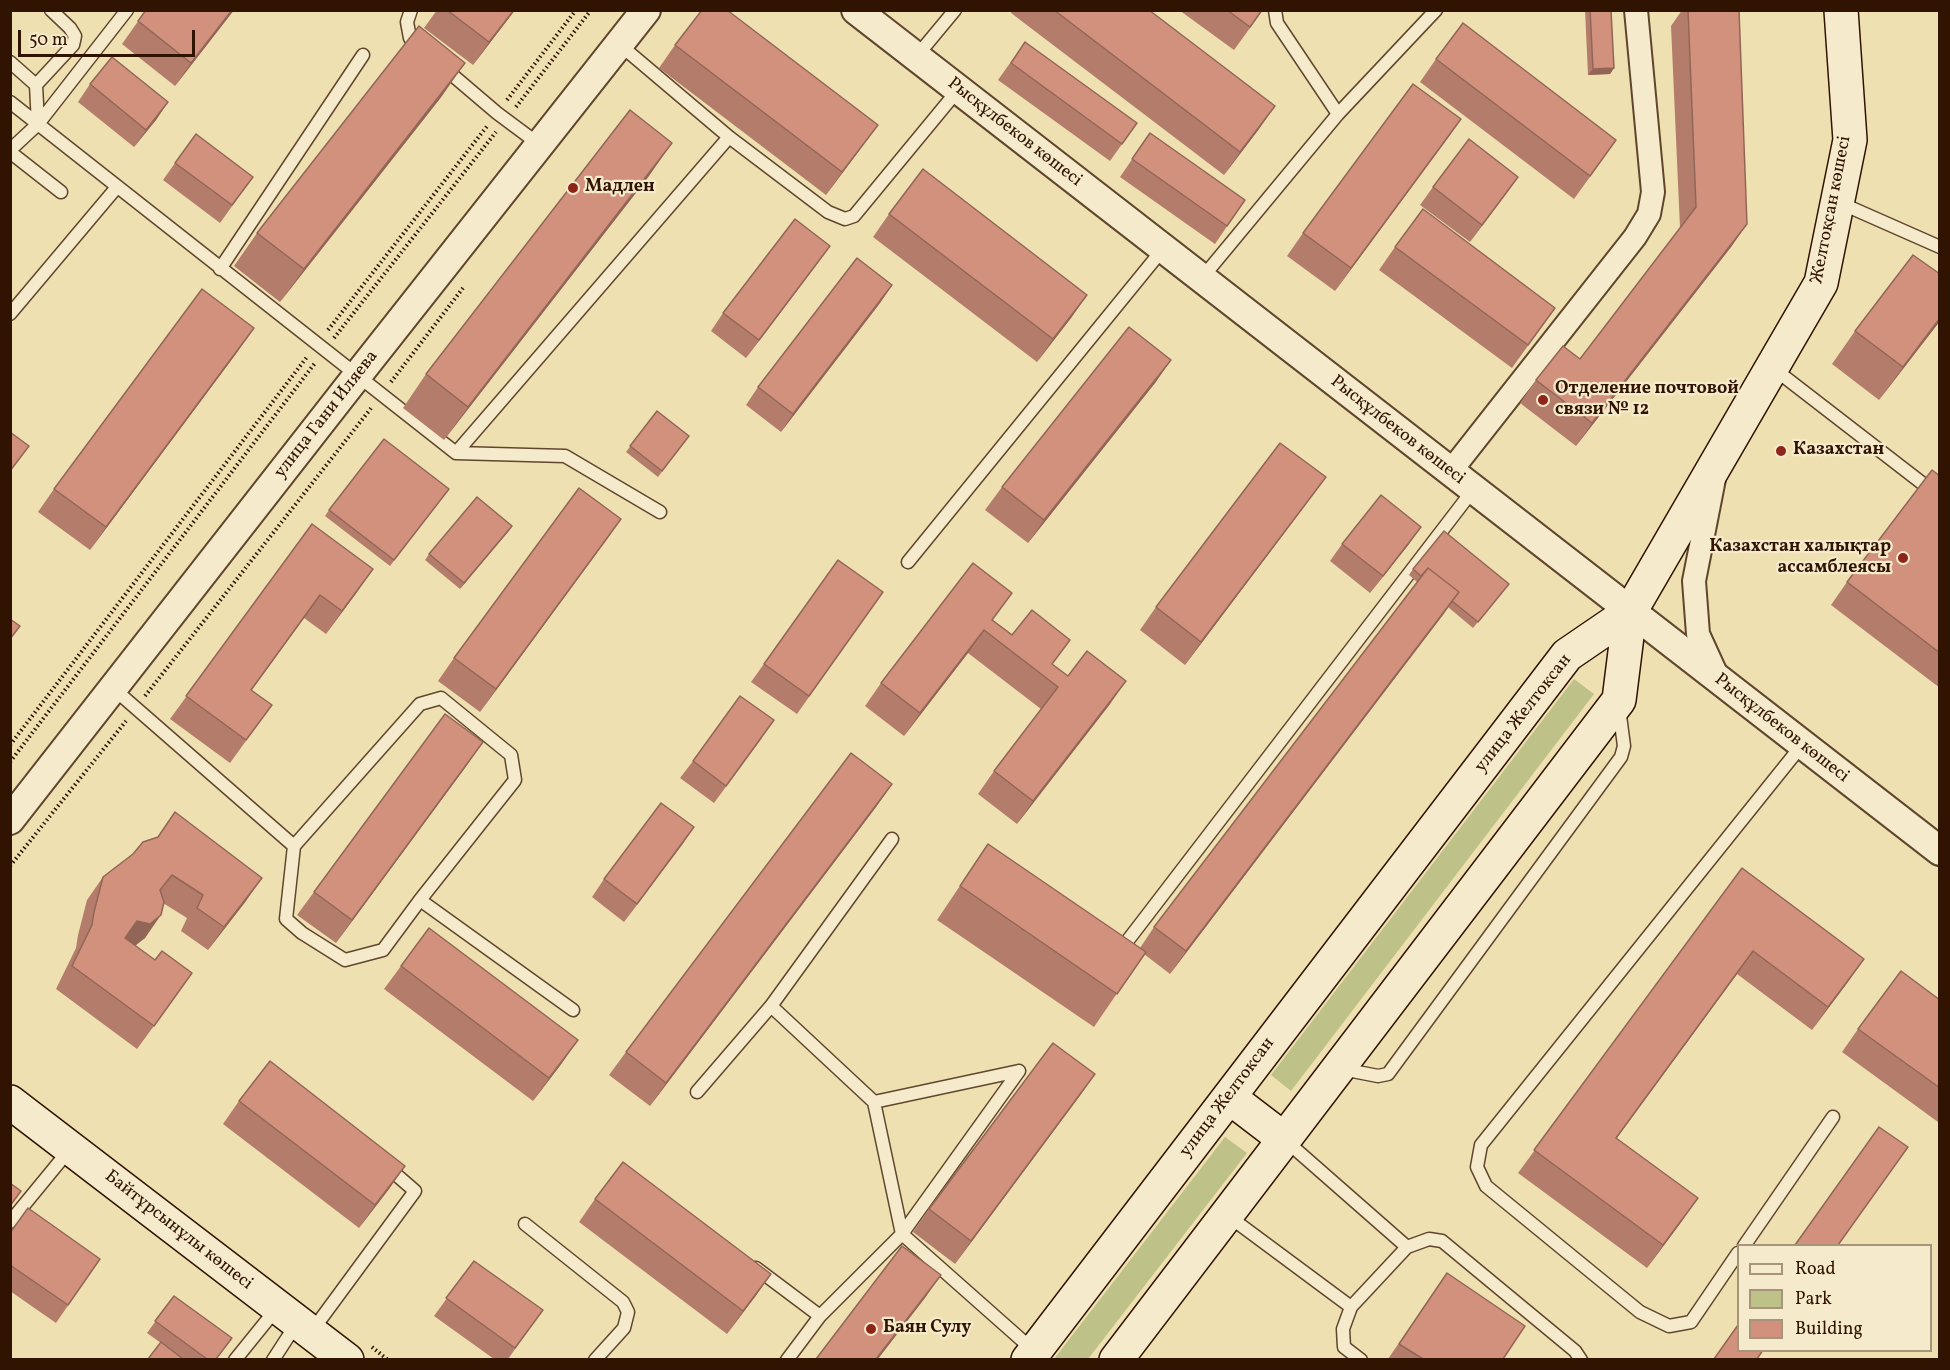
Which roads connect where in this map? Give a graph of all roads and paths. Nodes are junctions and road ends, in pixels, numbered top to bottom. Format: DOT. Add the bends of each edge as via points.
graph roads {
  1 [pos="51,10"];
  2 [pos="126,10"];
  3 [pos="411,10"];
  4 [pos="576,10"];
  5 [pos="591,10"];
  6 [pos="646,10"];
  7 [pos="856,10"];
  8 [pos="955,10"];
  9 [pos="1275,10"];
  10 [pos="1436,10"];
  11 [pos="1636,10"];
  12 [pos="1841,10"];
  13 [pos="619,44"];
  14 [pos="363,54"];
  15 [pos="916,57"];
  16 [pos="10,62"];
  17 [pos="36,85"];
  18 [pos="958,90"];
  19 [pos="10,102"];
  20 [pos="1338,114"];
  21 [pos="502,116"];
  22 [pos="38,124"];
  23 [pos="729,137"];
  24 [pos="540,145"];
  25 [pos="10,151"];
  26 [pos="117,187"];
  27 [pos="61,192"];
  28 [pos="1837,202"];
  29 [pos="1940,247"];
  30 [pos="1163,249"];
  31 [pos="220,269"];
  32 [pos="1201,279"];
  33 [pos="466,283"];
  34 [pos="10,314"];
  35 [pos="321,348"];
  36 [pos="1772,368"];
  37 [pos="357,376"];
  38 [pos="381,395"];
  39 [pos="456,453"];
  40 [pos="1718,461"];
  41 [pos="1450,472"];
  42 [pos="1473,490"];
  43 [pos="1940,498"];
  44 [pos="660,512"];
  45 [pos="908,562"];
  46 [pos="1630,612"];
  47 [pos="1720,681"];
  48 [pos="114,689"];
  49 [pos="1618,700"];
  50 [pos="136,708"];
  51 [pos="10,745"];
  52 [pos="1802,745"];
  53 [pos="10,762"];
  54 [pos="10,820"];
  55 [pos="892,839"];
  56 [pos="294,846"];
  57 [pos="1940,851"];
  58 [pos="10,866"];
  59 [pos="420,900"];
  60 [pos="1112,942"];
  61 [pos="771,1006"];
  62 [pos="573,1010"];
  63 [pos="1338,1068"];
  64 [pos="697,1092"];
  65 [pos="1229,1097"];
  66 [pos="10,1101"];
  67 [pos="874,1102"];
  68 [pos="1833,1117"];
  69 [pos="1284,1139"];
  70 [pos="71,1148"];
  71 [pos="371,1153"];
  72 [pos="1227,1214"];
  73 [pos="10,1222"];
  74 [pos="525,1224"];
  75 [pos="902,1234"];
  76 [pos="1745,1244"];
  77 [pos="1407,1247"];
  78 [pos="1737,1254"];
  79 [pos="743,1258"];
  80 [pos="1351,1307"];
  81 [pos="820,1316"];
  82 [pos="295,1321"];
  83 [pos="1031,1355"];
  84 [pos="235,1359"];
  85 [pos="273,1359"];
  86 [pos="347,1359"];
  87 [pos="595,1359"];
  88 [pos="787,1359"];
  89 [pos="1116,1359"];
  90 [pos="1360,1359"];
  91 [pos="1581,1359"];
  1 -- 17 [label="lane" via="70,28 75,36 74,45"];
  2 -- 22 [label="lane"];
  3 -- 21 [label="lane" via="406,22 410,38"];
  4 -- 21 [label="path"];
  5 -- 21 [label="path"];
  6 -- 13 [label="street, улица Гани Иляева"];
  7 -- 15 [label="street, Рысқұлбеков көшесі"];
  8 -- 15 [label="lane"];
  9 -- 20 [label="lane" via="1277,23"];
  10 -- 20 [label="lane"];
  11 -- 41 [label="street" via="1653,192 1649,214"];
  12 -- 28 [label="main road, Желтоқсан көшесі" via="1850,140"];
  13 -- 23 [label="lane"];
  13 -- 24 [label="street, улица Гани Иляева"];
  14 -- 31 [label="lane"];
  15 -- 18 [label="street, Рысқұлбеков көшесі"];
  16 -- 17 [label="lane"];
  17 -- 22 [label="lane"];
  18 -- 23 [label="lane" via="854,216 845,219 828,212"];
  18 -- 30 [label="street, Рысқұлбеков көшесі"];
  19 -- 22 [label="lane"];
  20 -- 32 [label="lane"];
  21 -- 24 [label="lane"];
  21 -- 35 [label="path"];
  21 -- 35 [label="path"];
  22 -- 25 [label="lane"];
  22 -- 26 [label="lane"];
  23 -- 39 [label="lane"];
  24 -- 37 [label="street, улица Гани Иляева"];
  25 -- 27 [label="lane"];
  26 -- 31 [label="lane"];
  26 -- 34 [label="lane"];
  28 -- 29 [label="lane"];
  28 -- 36 [label="main road, Желтоқсан көшесі" via="1821,283"];
  30 -- 32 [label="street, Рысқұлбеков көшесі"];
  30 -- 45 [label="lane"];
  31 -- 35 [label="lane"];
  32 -- 41 [label="street, Рысқұлбеков көшесі"];
  33 -- 38 [label="path"];
  35 -- 37 [label="lane"];
  35 -- 51 [label="path"];
  35 -- 53 [label="path"];
  36 -- 40 [label="main road, Желтоқсан көшесі"];
  36 -- 43 [label="lane"];
  37 -- 38 [label="lane"];
  37 -- 48 [label="street, улица Гани Иляева"];
  38 -- 39 [label="lane"];
  38 -- 50 [label="path"];
  39 -- 44 [label="lane" via="565,456"];
  40 -- 46 [label="main road, Желтоқсан көшесі"];
  40 -- 47 [label="street" via="1694,581 1698,634"];
  41 -- 42 [label="street, Рысқұлбеков көшесі"];
  42 -- 46 [label="street, Рысқұлбеков көшесі"];
  42 -- 60 [label="lane" via="1122,948"];
  46 -- 47 [label="street, Рысқұлбеков көшесі"];
  46 -- 49 [label="main road"];
  46 -- 65 [label="main road, улица Желтоксан" via="1567,656"];
  47 -- 52 [label="street, Рысқұлбеков көшесі"];
  48 -- 50 [label="lane"];
  48 -- 54 [label="street, улица Гани Иляева"];
  49 -- 63 [label="main road"];
  49 -- 63 [label="lane" via="1624,746 1621,757 1388,1074 1378,1076"];
  50 -- 56 [label="lane"];
  50 -- 58 [label="path"];
  52 -- 57 [label="street, Рысқұлбеков көшесі"];
  52 -- 78 [label="lane" via="1481,1145 1477,1167 1486,1186 1640,1312 1669,1326 1691,1322"];
  55 -- 61 [label="lane"];
  56 -- 59 [label="lane" via="286,919 345,960 383,950"];
  56 -- 59 [label="lane" via="420,704 441,698 511,755 515,780"];
  59 -- 62 [label="lane"];
  61 -- 64 [label="lane"];
  61 -- 67 [label="lane"];
  63 -- 69 [label="main road"];
  65 -- 69 [label="main road"];
  65 -- 83 [label="main road, улица Желтоксан"];
  66 -- 70 [label="main road, Байтұрсынұлы көшесі"];
  67 -- 75 [label="lane"];
  67 -- 75 [label="lane" via="1019,1071"];
  68 -- 76 [label="lane"];
  69 -- 72 [label="main road"];
  69 -- 77 [label="lane"];
  70 -- 73 [label="lane"];
  70 -- 82 [label="main road, Байтұрсынұлы көшесі"];
  71 -- 82 [label="lane" via="415,1191"];
  72 -- 80 [label="lane"];
  72 -- 89 [label="main road"];
  74 -- 87 [label="lane" via="624,1302 628,1312 624,1328"];
  75 -- 81 [label="lane"];
  75 -- 83 [label="lane"];
  77 -- 80 [label="lane"];
  77 -- 91 [label="lane" via="1429,1239 1442,1241"];
  79 -- 81 [label="lane"];
  80 -- 90 [label="lane" via="1343,1329 1344,1347"];
  81 -- 88 [label="lane"];
  82 -- 84 [label="lane"];
  82 -- 85 [label="lane"];
  82 -- 86 [label="main road, Байтұрсынұлы көшесі"];
}
